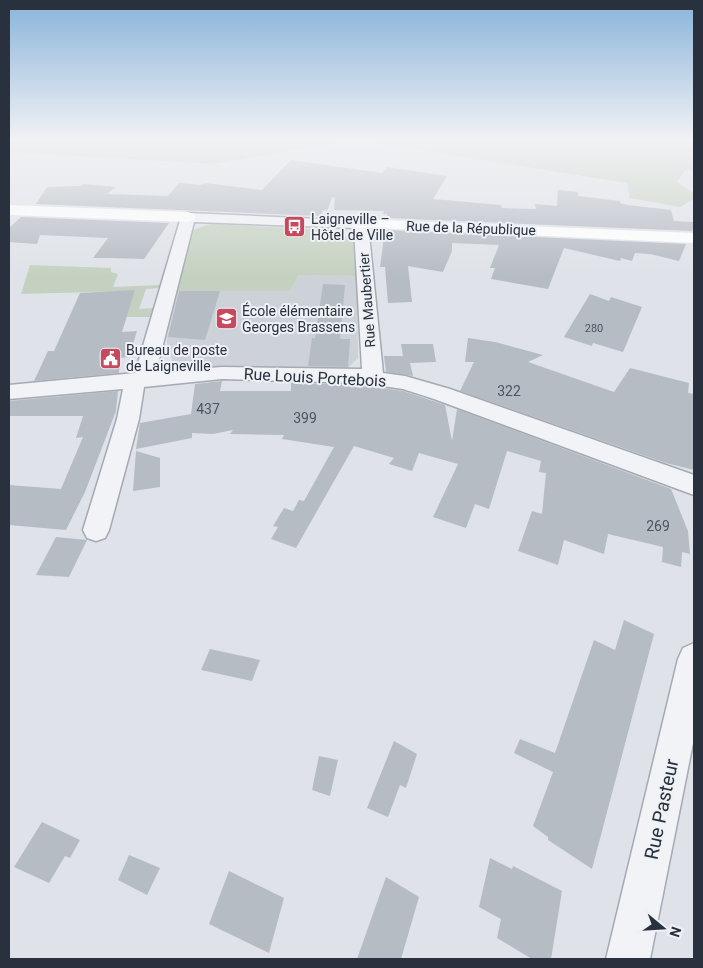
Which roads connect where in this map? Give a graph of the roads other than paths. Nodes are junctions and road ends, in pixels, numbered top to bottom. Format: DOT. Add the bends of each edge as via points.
graph roads {
  1 [pos="9,210"];
  2 [pos="188,217"];
  3 [pos="361,224"];
  4 [pos="694,238"];
  5 [pos="373,377"];
  6 [pos="140,379"];
  7 [pos="9,392"];
  8 [pos="694,485"];
  9 [pos="96,530"];
  10 [pos="694,659"];
  11 [pos="628,959"];
  1 -- 2 [label="main road, Rue de la République"];
  2 -- 3 [label="street, Rue de la République"];
  2 -- 6 [label="street"];
  3 -- 4 [label="main road, Rue de la République"];
  3 -- 5 [label="street, Rue Maubertier"];
  5 -- 6 [label="street, Rue Louis Portebois" via="215,373"];
  5 -- 8 [label="street, Rue Louis Portebois" via="450,396"];
  6 -- 7 [label="street, Rue Louis Portebois"];
  6 -- 9 [label="street"];
  10 -- 11 [label="street, Rue Pasteur"];
}
